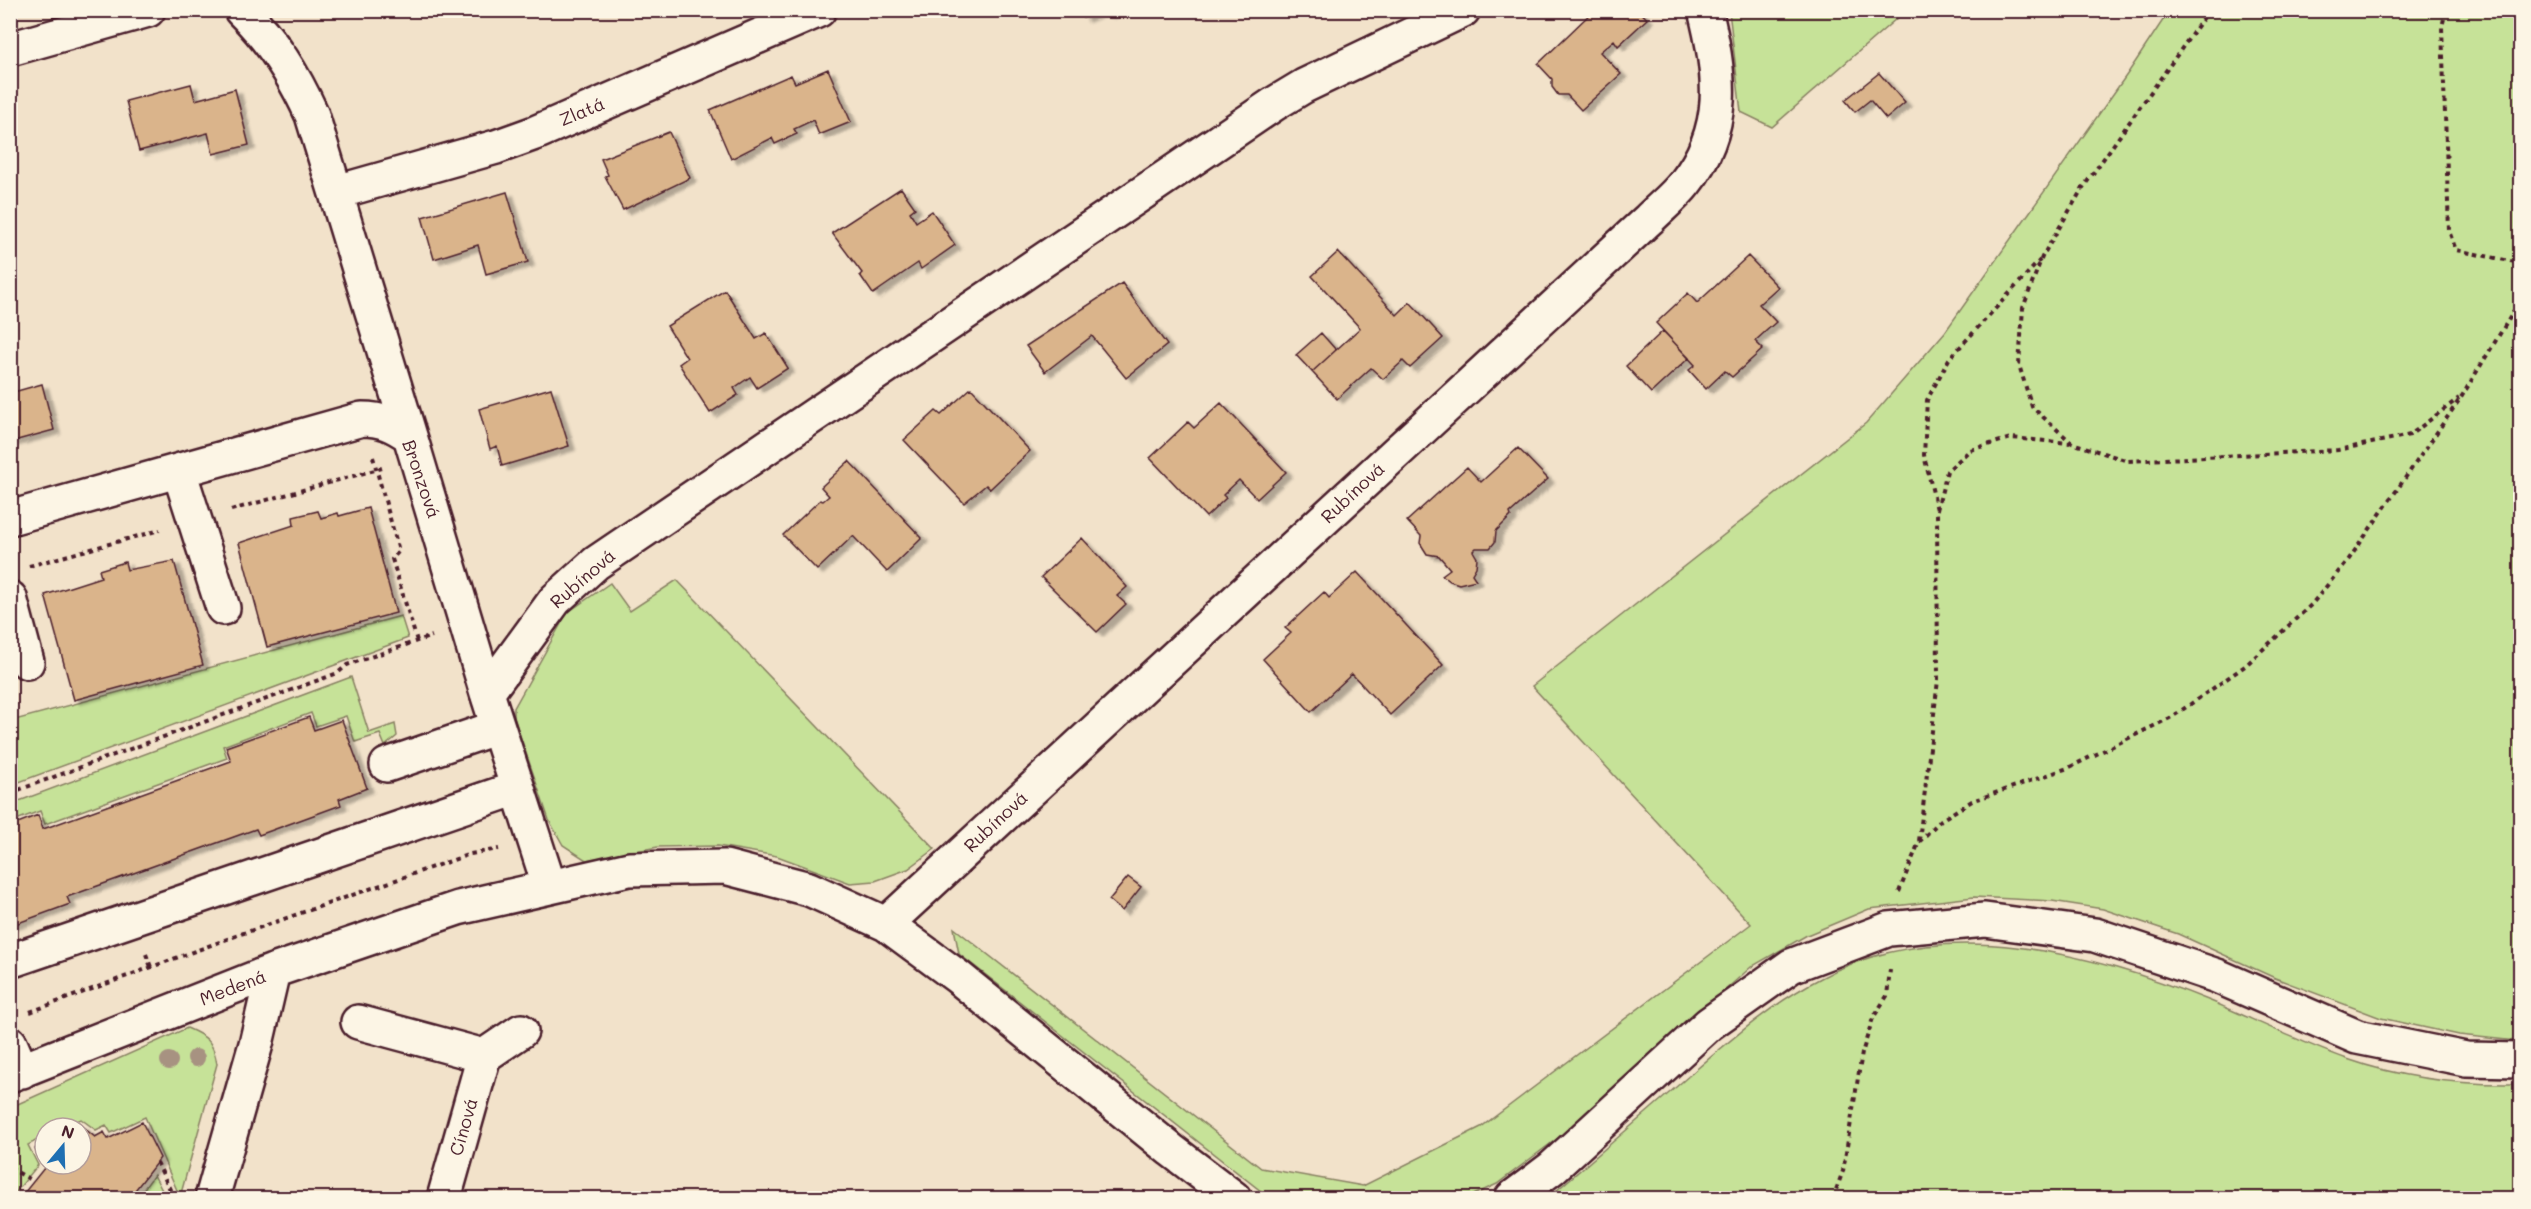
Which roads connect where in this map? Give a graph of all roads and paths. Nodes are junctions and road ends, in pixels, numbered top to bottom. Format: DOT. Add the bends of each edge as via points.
graph roads {
  1 [pos="148,10"];
  2 [pos="241,10"];
  3 [pos="819,10"];
  4 [pos="1464,10"];
  5 [pos="1705,10"];
  6 [pos="2209,10"];
  7 [pos="2446,10"];
  8 [pos="10,49"];
  9 [pos="337,192"];
  10 [pos="2042,257"];
  11 [pos="2520,263"];
  12 [pos="2520,301"];
  13 [pos="2462,396"];
  14 [pos="363,419"];
  15 [pos="410,436"];
  16 [pos="2072,443"];
  17 [pos="179,471"];
  18 [pos="1937,510"];
  19 [pos="10,518"];
  20 [pos="10,598"];
  21 [pos="223,608"];
  22 [pos="467,624"];
  23 [pos="417,641"];
  24 [pos="27,662"];
  25 [pos="487,693"];
  26 [pos="498,727"];
  27 [pos="387,765"];
  28 [pos="517,788"];
  29 [pos="10,793"];
  30 [pos="1919,842"];
  31 [pos="535,843"];
  32 [pos="549,885"];
  33 [pos="886,924"];
  34 [pos="1888,929"];
  35 [pos="10,961"];
  36 [pos="273,971"];
  37 [pos="358,1022"];
  38 [pos="521,1031"];
  39 [pos="16,1051"];
  40 [pos="484,1056"];
  41 [pos="2520,1060"];
  42 [pos="157,1162"];
  43 [pos="10,1168"];
  44 [pos="33,1182"];
  45 [pos="174,1198"];
  46 [pos="212,1198"];
  47 [pos="444,1198"];
  48 [pos="1234,1198"];
  49 [pos="1512,1198"];
  50 [pos="1833,1198"];
  1 -- 8 [label="street"];
  2 -- 9 [label="street" via="278,51 297,82"];
  3 -- 9 [label="street, Zlatá" via="534,133"];
  4 -- 25 [label="street, Rubínová" via="1274,104 597,563 555,600"];
  5 -- 33 [label="street, Rubínová" via="1717,57 1719,102 1706,147 1685,183"];
  6 -- 10 [label="path" via="2082,189"];
  7 -- 11 [label="path" via="2442,27 2449,231 2456,250"];
  9 -- 15 [label="street"];
  10 -- 16 [label="path" via="2023,308 2019,365 2032,407"];
  10 -- 18 [label="path" via="1949,358 1927,400 1924,455"];
  12 -- 13 [label="path"];
  13 -- 16 [label="path" via="2410,435 2338,450 2128,461"];
  13 -- 30 [label="path" via="2349,559 2311,605 2245,666 2172,717 2068,768 1972,801 1941,820"];
  14 -- 15 [label="street, Bronzová" via="393,424"];
  14 -- 17 [label="street, Bronzová"];
  14 -- 23 [label="path" via="399,551 392,559"];
  15 -- 22 [label="street, Bronzová"];
  16 -- 18 [label="path" via="2011,438 1970,450 1947,471"];
  17 -- 19 [label="street, Bronzová"];
  17 -- 21 [label="street"];
  18 -- 30 [label="path" via="1938,680"];
  20 -- 24 [label="street"];
  22 -- 23 [label="path"];
  22 -- 25 [label="street, Bronzová"];
  23 -- 29 [label="path"];
  25 -- 26 [label="street, Bronzová"];
  26 -- 27 [label="street"];
  26 -- 28 [label="street, Bronzová"];
  28 -- 31 [label="street, Bronzová"];
  28 -- 35 [label="street"];
  30 -- 34 [label="path" via="1904,874"];
  31 -- 32 [label="street, Bronzová"];
  31 -- 39 [label="path" via="470,854 241,934"];
  32 -- 33 [label="street" via="629,869 725,867 809,889"];
  32 -- 36 [label="street" via="458,908"];
  33 -- 48 [label="street"];
  34 -- 41 [label="street" via="1985,920 2095,935 2217,976 2358,1037 2466,1059"];
  34 -- 49 [label="street" via="1791,966 1709,1024 1552,1168"];
  34 -- 50 [label="path" via="1887,996 1873,1018 1862,1053 1842,1172"];
  36 -- 39 [label="street, Medená"];
  36 -- 46 [label="street, Medená"];
  37 -- 40 [label="street"];
  38 -- 40 [label="street"];
  40 -- 47 [label="street, Cínová"];
  42 -- 45 [label="path"];
  43 -- 44 [label="path"];
}
